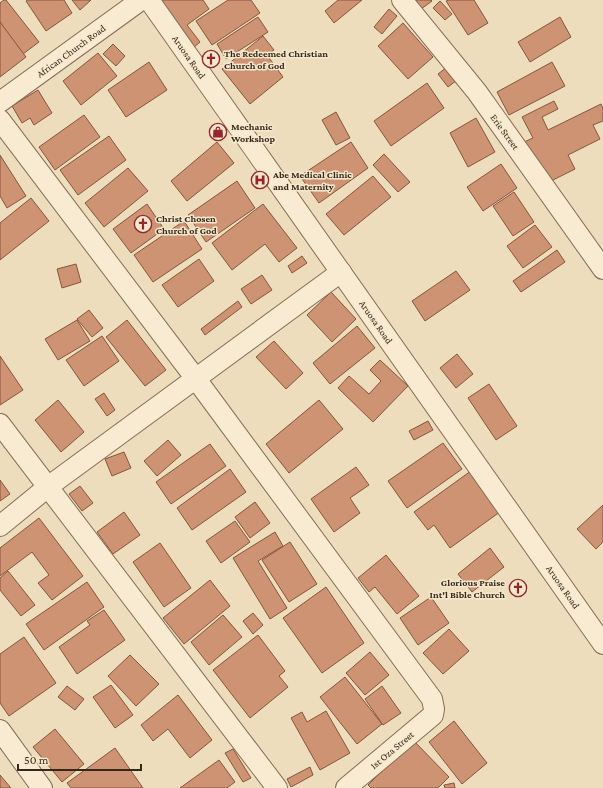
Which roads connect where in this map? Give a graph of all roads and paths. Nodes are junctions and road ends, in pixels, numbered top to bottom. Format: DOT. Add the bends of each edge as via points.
graph roads {
  1 [pos="141,0"];
  2 [pos="149,0"];
  3 [pos="402,0"];
  4 [pos="0,102"];
  5 [pos="0,120"];
  6 [pos="603,269"];
  7 [pos="341,272"];
  8 [pos="196,379"];
  9 [pos="0,424"];
  10 [pos="49,486"];
  11 [pos="0,526"];
  12 [pos="603,644"];
  13 [pos="0,730"];
  14 [pos="351,786"];
  15 [pos="42,788"];
  16 [pos="277,788"];
  1 -- 4 [label="street, African Church Road"];
  2 -- 7 [label="street, Aruosa Road"];
  3 -- 6 [label="street, Erie Street" via="476,92"];
  5 -- 8 [label="street"];
  7 -- 8 [label="street"];
  7 -- 12 [label="street, Aruosa Road"];
  8 -- 10 [label="street"];
  8 -- 14 [label="street, 1st Oza Street" via="432,699 433,715"];
  9 -- 10 [label="street"];
  10 -- 11 [label="street"];
  10 -- 16 [label="street"];
  13 -- 15 [label="street"];
}
